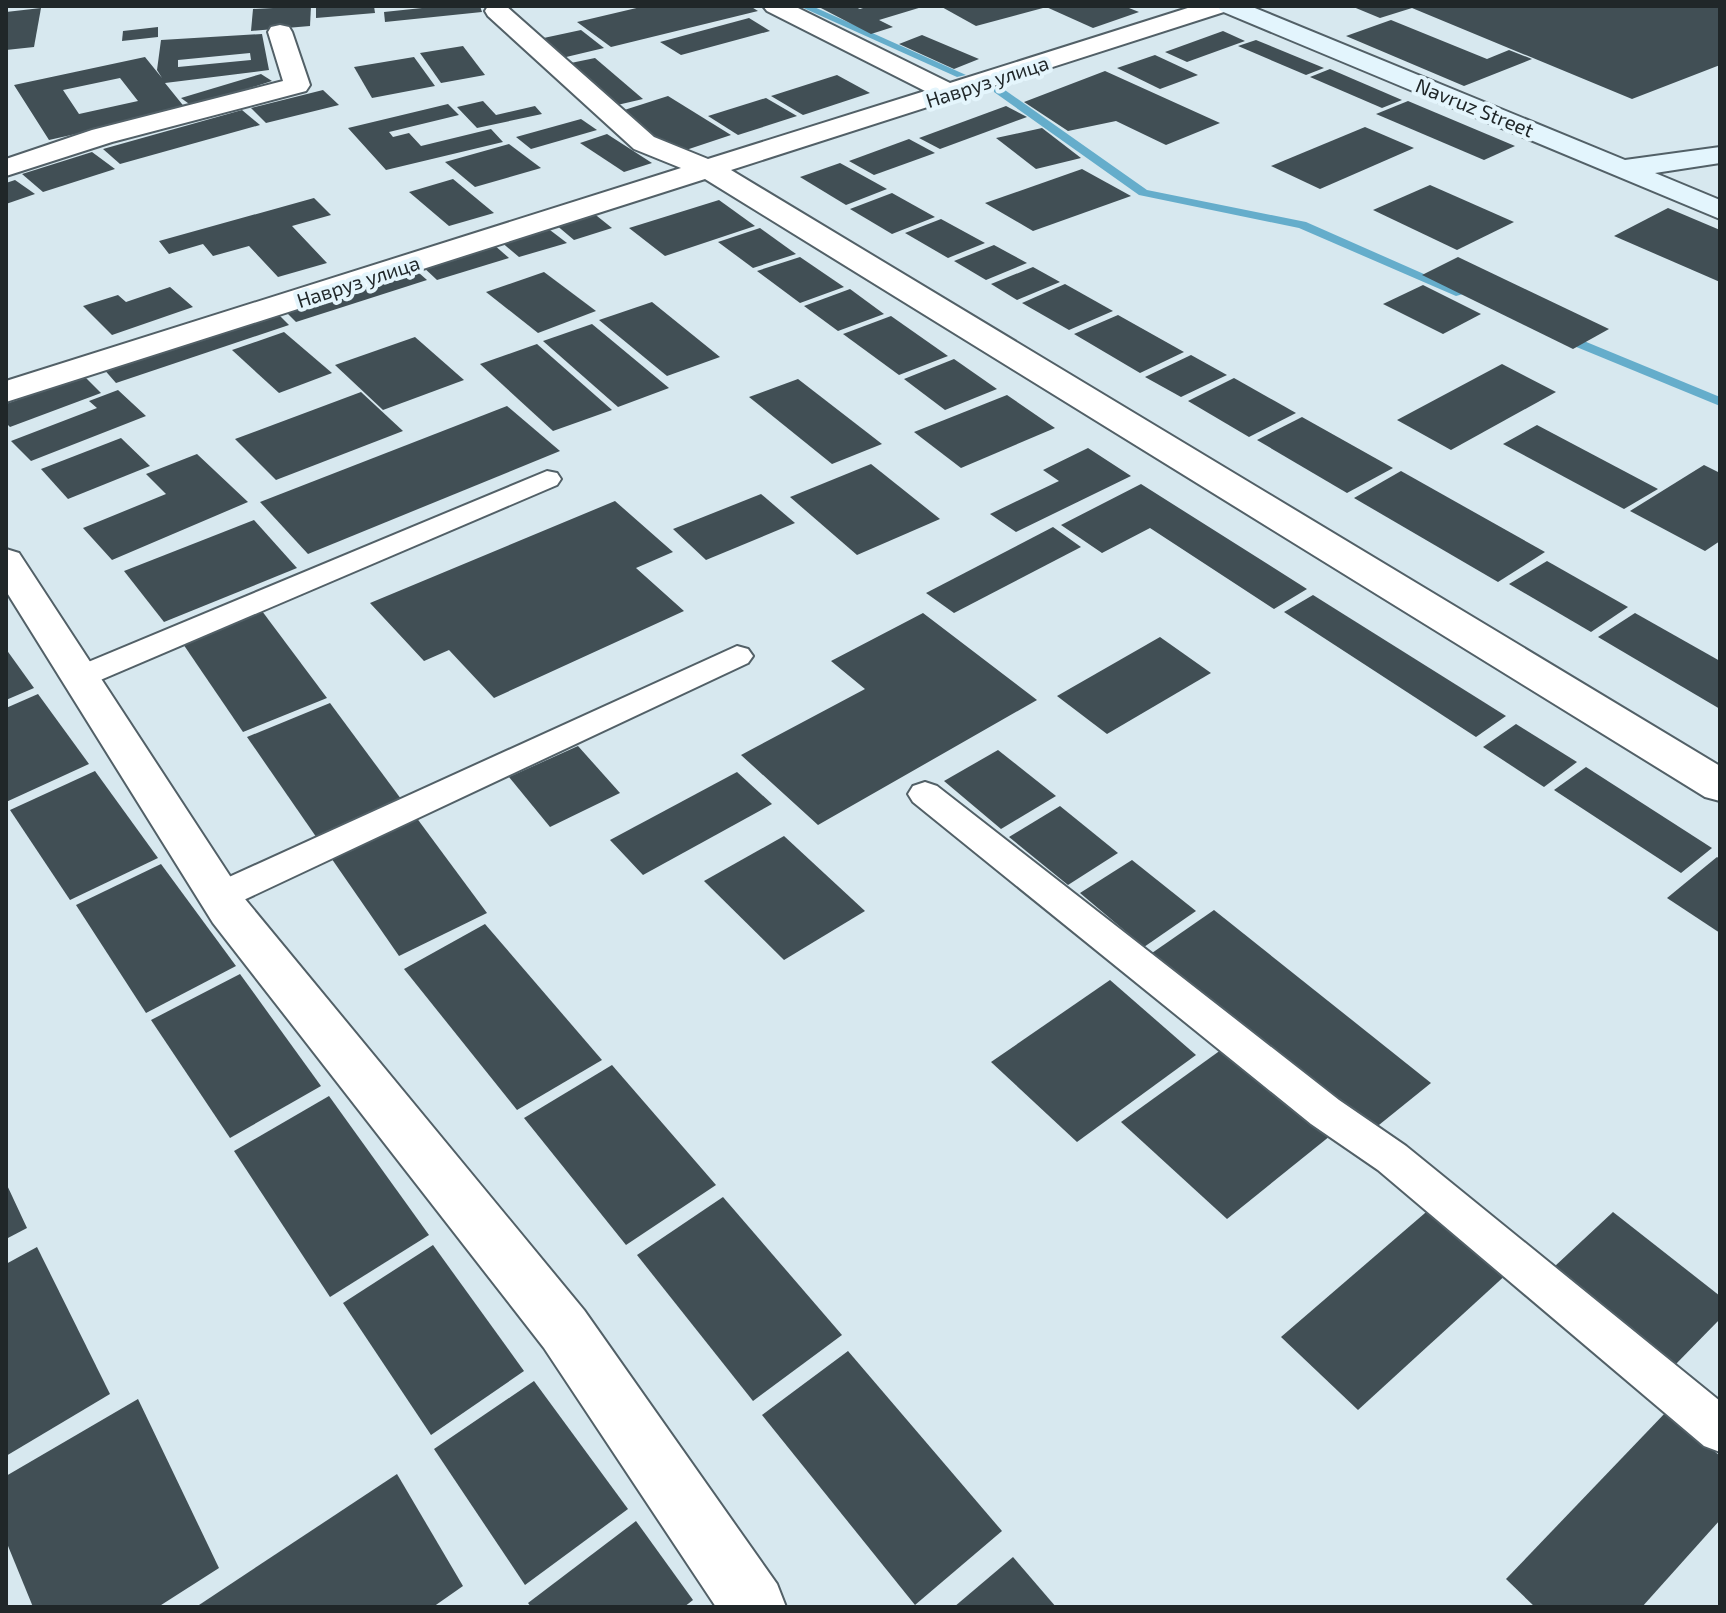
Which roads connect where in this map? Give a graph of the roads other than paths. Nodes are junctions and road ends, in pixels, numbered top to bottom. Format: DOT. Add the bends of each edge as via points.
graph roads {
  1 [pos="775,6"];
  2 [pos="1219,6"];
  3 [pos="1229,6"];
  4 [pos="497,11"];
  5 [pos="280,32"];
  6 [pos="949,93"];
  7 [pos="1720,155"];
  8 [pos="6,168"];
  9 [pos="1624,169"];
  10 [pos="710,170"];
  11 [pos="1720,210"];
  12 [pos="6,392"];
  13 [pos="547,479"];
  14 [pos="7,565"];
  15 [pos="737,656"];
  16 [pos="80,677"];
  17 [pos="1715,777"];
  18 [pos="925,794"];
  19 [pos="220,896"];
  20 [pos="1720,1430"];
  21 [pos="754,1607"];
  1 -- 6 [label="street"];
  2 -- 6 [label="street, Навруз улица"];
  3 -- 9 [label="street, Navruz Street"];
  4 -- 10 [label="street" via="644,143"];
  5 -- 8 [label="street" via="297,85 102,136"];
  6 -- 10 [label="street, Навруз улица"];
  7 -- 9 [label="street"];
  9 -- 11 [label="street, Navruz Street"];
  10 -- 12 [label="street, Навруз улица"];
  10 -- 17 [label="street"];
  13 -- 16 [label="lane"];
  14 -- 16 [label="street"];
  15 -- 19 [label="lane"];
  16 -- 19 [label="street"];
  18 -- 20 [label="lane" via="1325,1112 1392,1158"];
  19 -- 21 [label="street" via="564,1329"];
}
